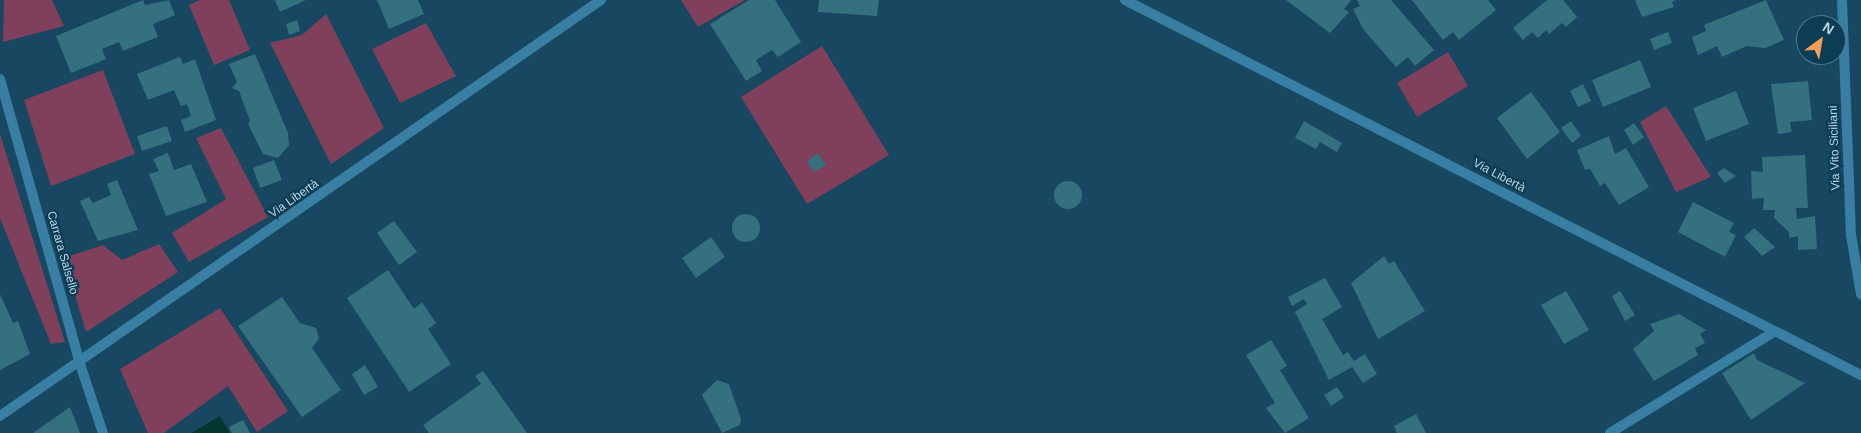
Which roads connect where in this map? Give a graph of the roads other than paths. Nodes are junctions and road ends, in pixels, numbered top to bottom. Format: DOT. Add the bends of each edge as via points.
graph roads {
  1 [pos="601,0"];
  2 [pos="1125,0"];
  3 [pos="1842,0"];
  4 [pos="0,79"];
  5 [pos="1861,294"];
  6 [pos="1772,333"];
  7 [pos="80,364"];
  8 [pos="1861,376"];
  9 [pos="0,416"];
  10 [pos="103,433"];
  11 [pos="1610,433"];
  1 -- 7 [label="street, Via Libertà"];
  2 -- 6 [label="street, Via Libertà"];
  3 -- 5 [label="street, Via Vito Siciliani" via="1851,235"];
  4 -- 7 [label="street, Carrara Salsello"];
  6 -- 8 [label="street, Via Libertà"];
  6 -- 11 [label="street"];
  7 -- 9 [label="street, Via Libertà"];
  7 -- 10 [label="street, Carrara Salsello"];
}
